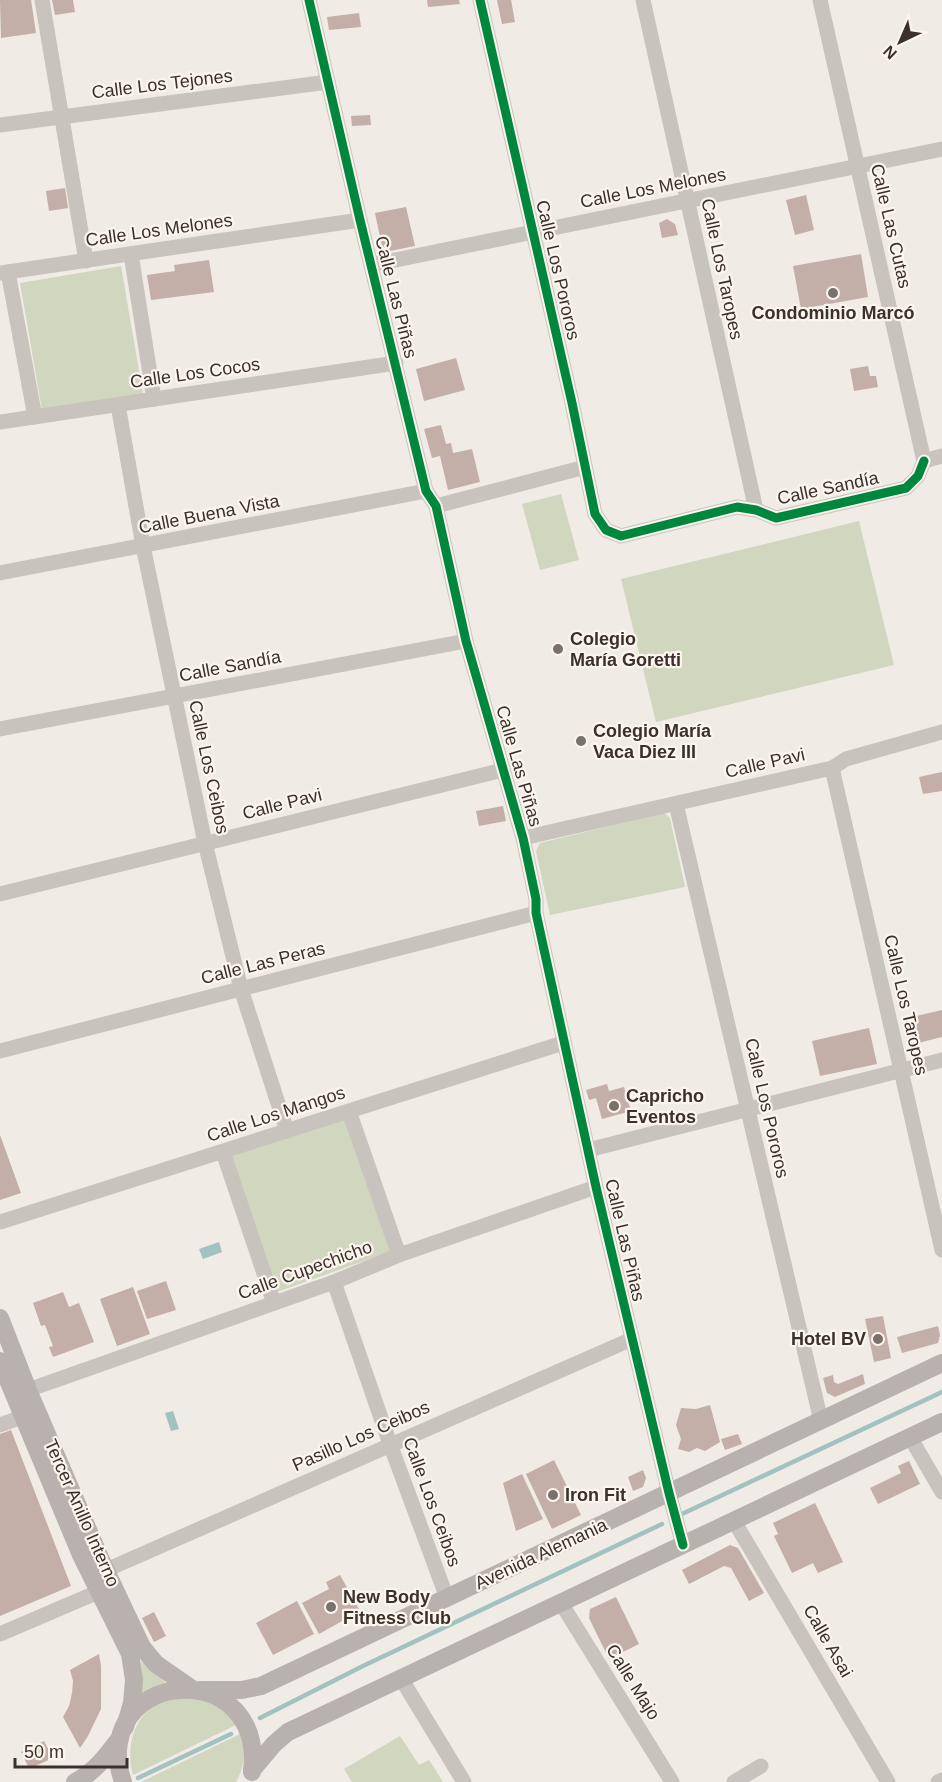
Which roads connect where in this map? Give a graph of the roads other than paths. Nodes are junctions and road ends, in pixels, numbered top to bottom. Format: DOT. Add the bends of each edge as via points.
graph roads {
  1 [pos="42,0"];
  2 [pos="309,0"];
  3 [pos="480,0"];
  4 [pos="643,0"];
  5 [pos="820,0"];
  6 [pos="328,82"];
  7 [pos="61,117"];
  8 [pos="0,124"];
  9 [pos="942,149"];
  10 [pos="857,166"];
  11 [pos="687,201"];
  12 [pos="360,220"];
  13 [pos="532,232"];
  14 [pos="131,254"];
  15 [pos="86,261"];
  16 [pos="371,265"];
  17 [pos="4,273"];
  18 [pos="396,363"];
  19 [pos="154,399"];
  20 [pos="118,405"];
  21 [pos="35,417"];
  22 [pos="0,422"];
  23 [pos="942,456"];
  24 [pos="924,461"];
  25 [pos="585,467"];
  26 [pos="426,491"];
  27 [pos="436,506"];
  28 [pos="756,510"];
  29 [pos="621,536"];
  30 [pos="143,546"];
  31 [pos="0,573"];
  32 [pos="466,641"];
  33 [pos="173,696"];
  34 [pos="0,729"];
  35 [pos="942,732"];
  36 [pos="832,768"];
  37 [pos="503,770"];
  38 [pos="676,804"];
  39 [pos="523,838"];
  40 [pos="205,843"];
  41 [pos="0,894"];
  42 [pos="536,913"];
  43 [pos="241,989"];
  44 [pos="563,1043"];
  45 [pos="0,1051"];
  46 [pos="942,1060"];
  47 [pos="901,1070"];
  48 [pos="747,1109"];
  49 [pos="349,1111"];
  50 [pos="287,1131"];
  51 [pos="588,1150"];
  52 [pos="223,1152"];
  53 [pos="596,1187"];
  54 [pos="0,1222"];
  55 [pos="942,1250"];
  56 [pos="399,1256"];
  57 [pos="334,1282"];
  58 [pos="274,1304"];
  59 [pos="0,1318"];
  60 [pos="632,1339"];
  61 [pos="0,1361"];
  62 [pos="942,1363"];
  63 [pos="28,1390"];
  64 [pos="22,1417"];
  65 [pos="821,1421"];
  66 [pos="942,1422"];
  67 [pos="0,1425"];
  68 [pos="910,1437"];
  69 [pos="390,1444"];
  70 [pos="942,1492"];
  71 [pos="669,1493"];
  72 [pos="734,1521"];
  73 [pos="683,1545"];
  74 [pos="106,1570"];
  75 [pos="98,1592"];
  76 [pos="447,1598"];
  77 [pos="561,1603"];
  78 [pos="0,1634"];
  79 [pos="402,1680"];
  80 [pos="196,1689"];
  81 [pos="123,1732"];
  82 [pos="761,1766"];
  83 [pos="250,1778"];
  84 [pos="75,1782"];
  85 [pos="123,1782"];
  86 [pos="464,1782"];
  87 [pos="672,1782"];
  88 [pos="734,1782"];
  89 [pos="888,1782"];
  1 -- 7 [label="street"];
  2 -- 6 [label="street, Calle Las Piñas"];
  3 -- 13 [label="street, Calle Los Pororos"];
  4 -- 11 [label="street, Calle Los Taropes"];
  5 -- 10 [label="street, Calle Las Cutas"];
  6 -- 7 [label="street, Calle Los Tejones"];
  6 -- 12 [label="street, Calle Las Piñas"];
  7 -- 8 [label="street, Calle Los Tejones"];
  7 -- 15 [label="street"];
  9 -- 10 [label="street, Calle Los Melones"];
  10 -- 11 [label="street, Calle Los Melones"];
  10 -- 24 [label="street, Calle Las Cutas"];
  11 -- 13 [label="street, Calle Los Melones"];
  11 -- 28 [label="street, Calle Los Taropes"];
  12 -- 14 [label="street, Calle Los Melones"];
  12 -- 16 [label="street, Calle Las Piñas"];
  13 -- 16 [label="street, Calle Los Melones"];
  13 -- 25 [label="street, Calle Los Pororos"];
  14 -- 15 [label="street, Calle Los Melones"];
  14 -- 19 [label="street"];
  15 -- 17 [label="street, Calle Los Melones"];
  16 -- 18 [label="street, Calle Las Piñas"];
  17 -- 21 [label="street"];
  18 -- 19 [label="street, Calle Los Cocos"];
  18 -- 26 [label="street, Calle Las Piñas"];
  19 -- 20 [label="street, Calle Los Cocos"];
  20 -- 21 [label="street, Calle Los Cocos"];
  20 -- 30 [label="street, Calle Los Ceibos"];
  21 -- 22 [label="street, Calle Los Cocos"];
  23 -- 24 [label="street"];
  24 -- 28 [label="street, Calle Sandía" via="918,476 906,488 776,518"];
  25 -- 27 [label="street"];
  25 -- 29 [label="street, Calle Los Pororos" via="595,514 606,530"];
  26 -- 27 [label="street, Calle Las Piñas"];
  26 -- 30 [label="street, Calle Buena Vista"];
  27 -- 32 [label="street, Calle Las Piñas"];
  28 -- 29 [label="street, Calle Sandía" via="737,507"];
  30 -- 31 [label="street, Calle Buena Vista"];
  30 -- 33 [label="street, Calle Los Ceibos"];
  32 -- 33 [label="street, Calle Sandía"];
  32 -- 37 [label="street, Calle Las Piñas"];
  33 -- 34 [label="street, Calle Sandía"];
  33 -- 40 [label="street, Calle Los Ceibos"];
  35 -- 36 [label="street, Calle Pavi" via="846,759"];
  36 -- 38 [label="street, Calle Pavi"];
  36 -- 47 [label="street, Calle Los Taropes"];
  37 -- 39 [label="street, Calle Las Piñas"];
  37 -- 40 [label="street, Calle Pavi"];
  38 -- 39 [label="street, Calle Pavi"];
  38 -- 48 [label="street, Calle Los Pororos"];
  39 -- 42 [label="street, Calle Las Piñas"];
  40 -- 41 [label="street, Calle Pavi"];
  40 -- 43 [label="street, Calle Los Ceibos"];
  42 -- 43 [label="street, Calle Las Peras"];
  42 -- 44 [label="street, Calle Las Piñas"];
  43 -- 45 [label="street, Calle Las Peras"];
  43 -- 50 [label="street, Calle Los Ceibos"];
  44 -- 49 [label="street, Calle Los Mangos"];
  44 -- 51 [label="street, Calle Las Piñas"];
  46 -- 47 [label="street"];
  47 -- 48 [label="street"];
  47 -- 55 [label="street, Calle Los Taropes"];
  48 -- 51 [label="street"];
  48 -- 65 [label="street, Calle Los Pororos"];
  49 -- 50 [label="street, Calle Los Mangos"];
  49 -- 56 [label="street"];
  50 -- 52 [label="street, Calle Los Mangos"];
  51 -- 53 [label="street, Calle Las Piñas"];
  52 -- 54 [label="street, Calle Los Mangos"];
  52 -- 58 [label="street"];
  53 -- 56 [label="street, Calle Cupechicho"];
  53 -- 60 [label="street, Calle Las Piñas"];
  56 -- 57 [label="street, Calle Cupechicho"];
  57 -- 58 [label="street, Calle Cupechicho"];
  57 -- 69 [label="street, Calle Los Ceibos"];
  58 -- 63 [label="street, Calle Cupechicho"];
  59 -- 63 [label="main road, Tercer Anillo Interno"];
  60 -- 69 [label="street, Pasillo Los Ceibos"];
  60 -- 71 [label="street, Calle Las Piñas"];
  61 -- 64 [label="main road, Tercer Anillo Interno"];
  62 -- 65 [label="main road, Avenida Alemania"];
  63 -- 74 [label="main road, Tercer Anillo Interno"];
  64 -- 67 [label="street"];
  64 -- 75 [label="main road, Tercer Anillo Interno"];
  65 -- 71 [label="main road, Avenida Alemania"];
  66 -- 68 [label="main road"];
  68 -- 70 [label="street"];
  68 -- 72 [label="main road"];
  69 -- 74 [label="street, Pasillo Los Ceibos"];
  69 -- 76 [label="street, Calle Los Ceibos"];
  71 -- 73 [label="street, Calle Las Piñas"];
  71 -- 76 [label="main road, Avenida Alemania"];
  72 -- 73 [label="main road"];
  72 -- 89 [label="street, Calle Asai"];
  73 -- 77 [label="main road"];
  74 -- 80 [label="main road, Tercer Anillo Interno" via="142,1647 156,1664"];
  75 -- 78 [label="street"];
  75 -- 81 [label="main road, Tercer Anillo Interno" via="130,1654 132,1703"];
  76 -- 80 [label="main road, Avenida Alemania" via="261,1686 242,1690"];
  77 -- 79 [label="main road"];
  77 -- 87 [label="street, Calle Majo"];
  79 -- 83 [label="main road" via="288,1732 274,1744"];
  79 -- 86 [label="street"];
  80 -- 81 [label="main road, Avenida Alemania" via="175,1689 145,1702 133,1713"];
  80 -- 83 [label="main road, Tercer Anillo Interno" via="220,1698 236,1711 248,1729 254,1749"];
  81 -- 84 [label="main road" via="99,1765"];
  81 -- 85 [label="main road" via="118,1760"];
  82 -- 88 [label="street"];
}
